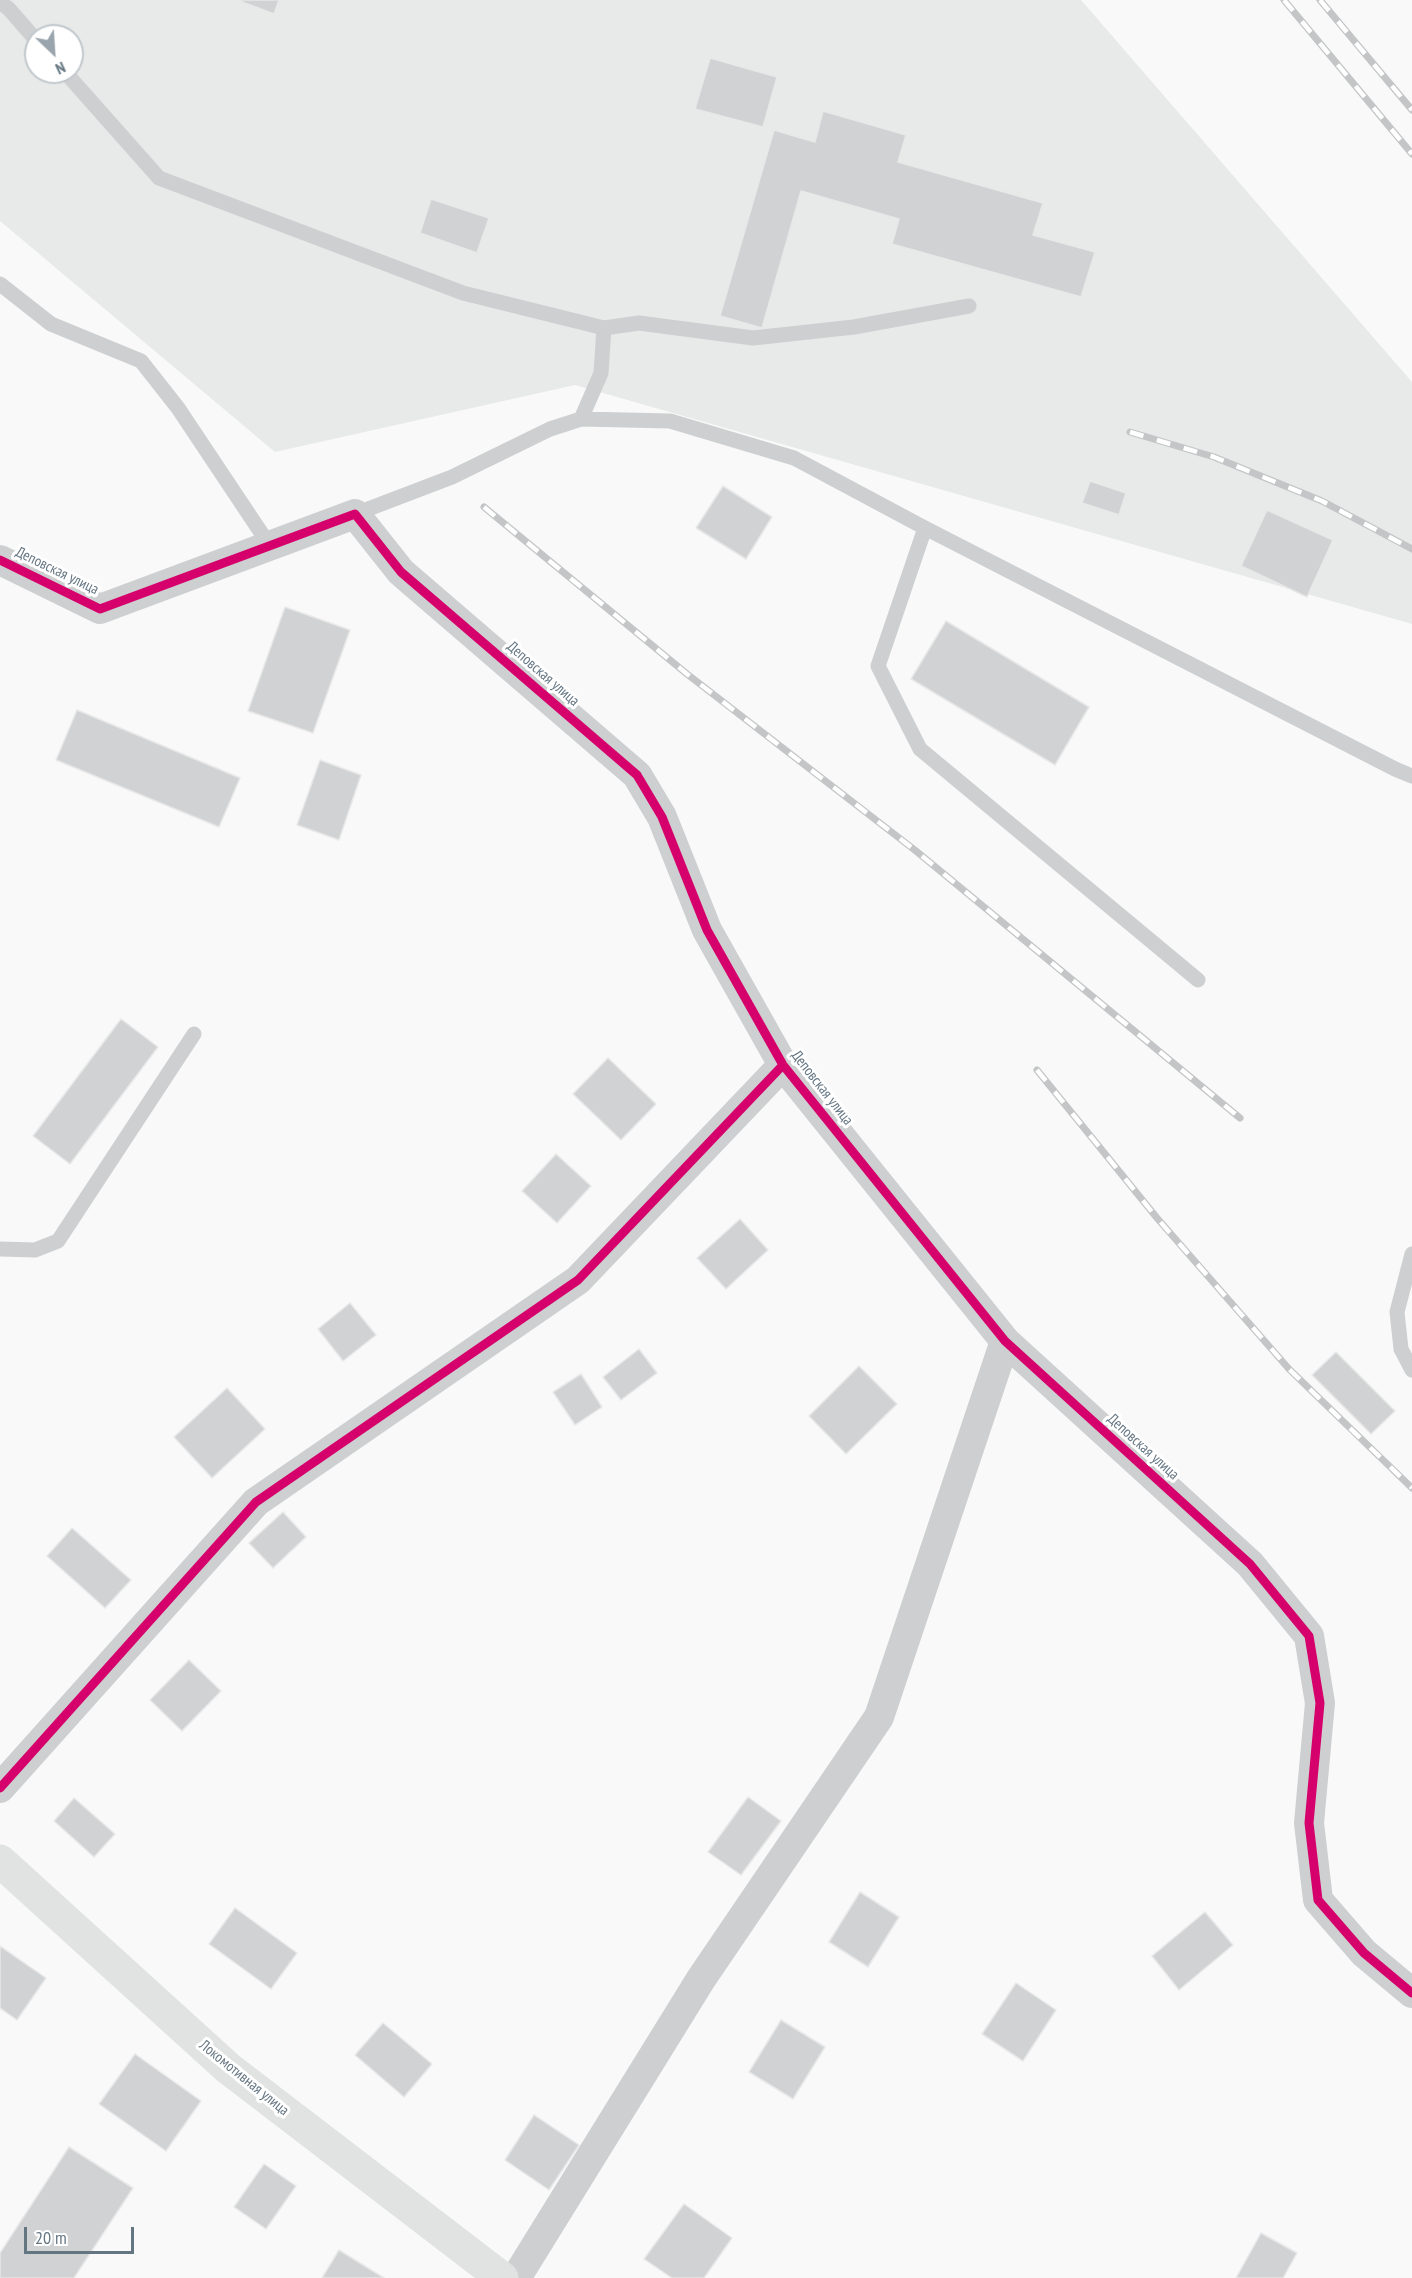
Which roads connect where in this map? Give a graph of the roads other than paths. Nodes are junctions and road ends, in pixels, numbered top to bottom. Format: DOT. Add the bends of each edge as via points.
graph roads {
  1 [pos="0,2"];
  2 [pos="24,26"];
  3 [pos="76,84"];
  4 [pos="0,284"];
  5 [pos="969,306"];
  6 [pos="604,328"];
  7 [pos="581,419"];
  8 [pos="355,514"];
  9 [pos="925,528"];
  10 [pos="270,546"];
  11 [pos="0,560"];
  12 [pos="1412,776"];
  13 [pos="1198,980"];
  14 [pos="194,1034"];
  15 [pos="783,1065"];
  16 [pos="0,1249"];
  17 [pos="1412,1254"];
  18 [pos="1005,1341"];
  19 [pos="1412,1370"];
  20 [pos="0,1788"];
  21 [pos="0,1861"];
  22 [pos="1412,1993"];
  23 [pos="502,2278"];
  24 [pos="516,2278"];
  1 -- 2 [label="lane"];
  3 -- 6 [label="lane" via="159,178 463,293"];
  4 -- 10 [label="lane" via="51,324 141,361 178,408"];
  5 -- 6 [label="lane" via="854,327 753,338 639,322"];
  6 -- 7 [label="lane" via="601,373"];
  7 -- 8 [label="lane" via="550,429 452,477"];
  7 -- 9 [label="lane" via="670,421 794,458"];
  8 -- 10 [label="street, Деповская улица"];
  8 -- 15 [label="street, Деповская улица" via="401,572 637,775 662,818 707,930"];
  9 -- 12 [label="lane"];
  9 -- 13 [label="lane" via="878,666 920,750"];
  10 -- 11 [label="street, Деповская улица" via="100,609"];
  14 -- 16 [label="lane" via="58,1241 35,1251"];
  15 -- 18 [label="street, Деповская улица"];
  15 -- 20 [label="street" via="578,1280 256,1502"];
  17 -- 19 [label="lane" via="1397,1312 1401,1349"];
  18 -- 22 [label="street, Деповская улица" via="1250,1564 1309,1636 1320,1703 1309,1823 1318,1900 1364,1953"];
  18 -- 24 [label="street" via="879,1717 701,1979"];
  21 -- 23 [label="street, Локомотивная улица" via="228,2068"];
}
